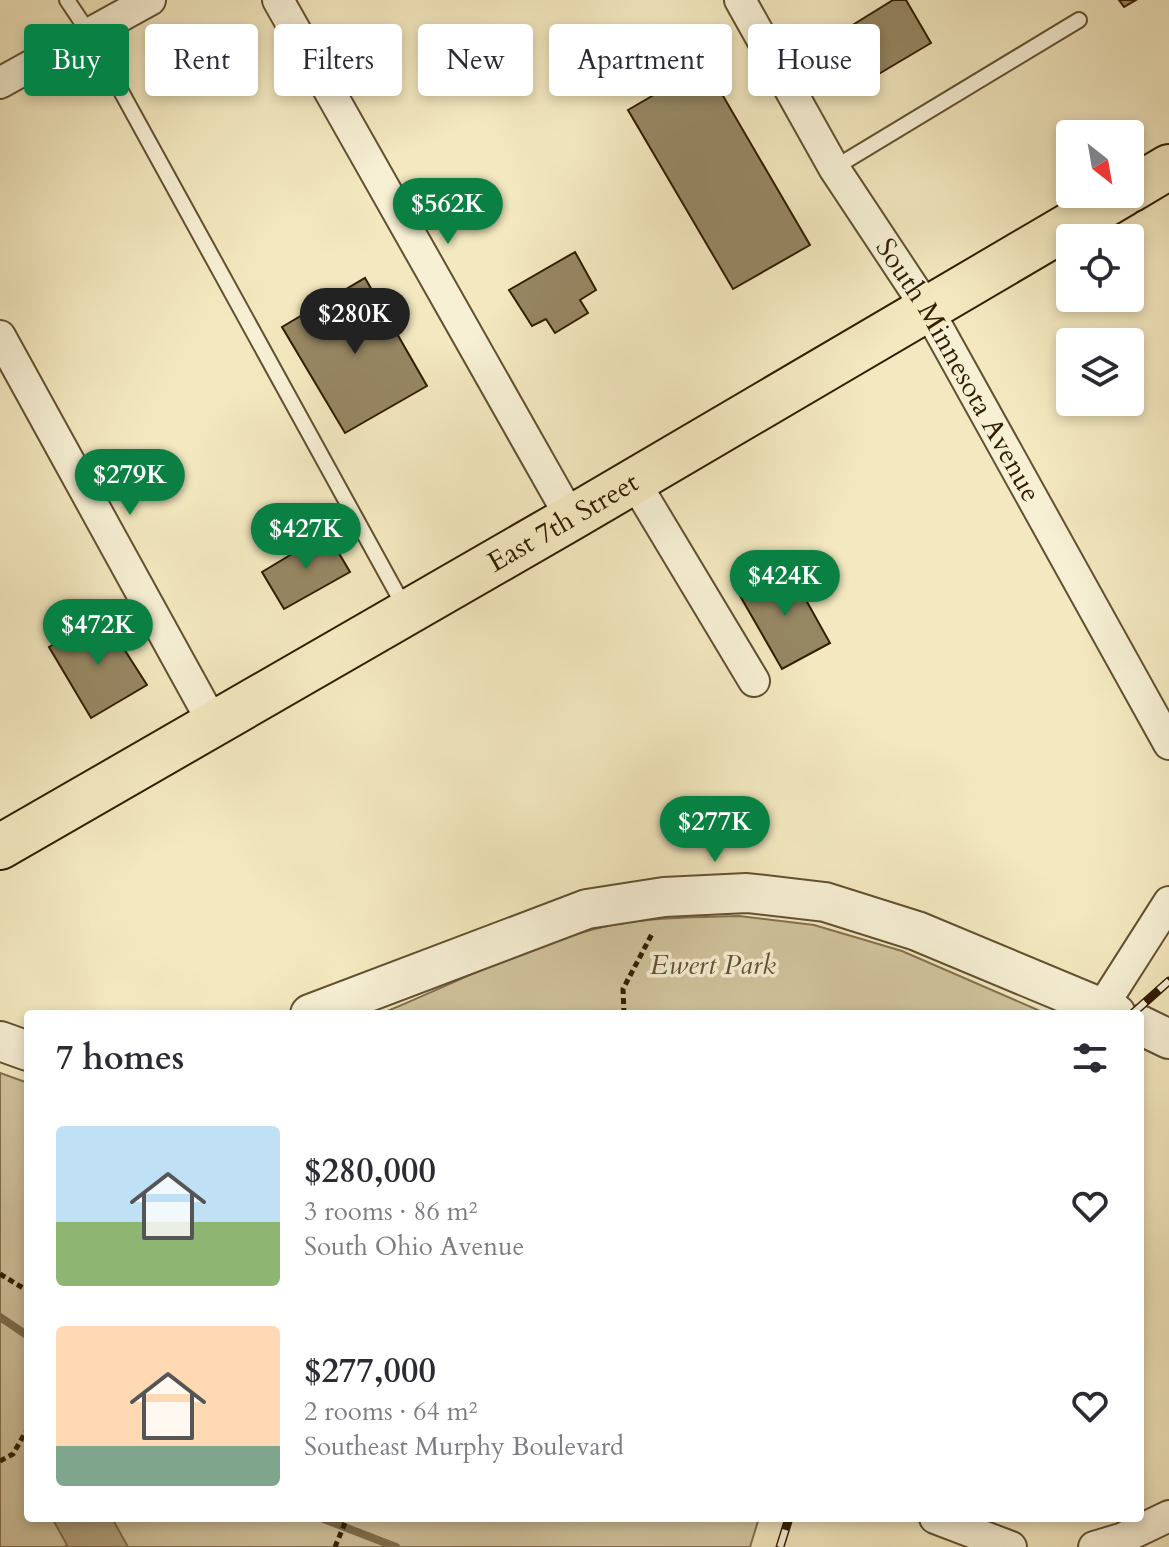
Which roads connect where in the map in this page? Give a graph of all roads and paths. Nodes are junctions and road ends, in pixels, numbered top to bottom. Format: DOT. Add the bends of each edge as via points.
graph roads {
  1 [pos="67,0"];
  2 [pos="150,0"];
  3 [pos="278,0"];
  4 [pos="740,0"];
  5 [pos="1079,20"];
  6 [pos="83,24"];
  7 [pos="106,24"];
  8 [pos="24,70"];
  9 [pos="0,83"];
  10 [pos="124,96"];
  11 [pos="1169,167"];
  12 [pos="834,168"];
  13 [pos="1144,182"];
  14 [pos="1099,208"];
  15 [pos="928,310"];
  16 [pos="0,336"];
  17 [pos="634,481"];
  18 [pos="571,518"];
  19 [pos="407,612"];
  20 [pos="754,681"];
  21 [pos="213,723"];
  22 [pos="1169,744"];
  23 [pos="0,847"];
  24 [pos="1169,902"];
  25 [pos="653,927"];
  26 [pos="321,1010"];
  27 [pos="624,1010"];
  28 [pos="1109,1010"];
  29 [pos="1144,1027"];
  30 [pos="1169,1039"];
  31 [pos="0,1041"];
  32 [pos="24,1050"];
  33 [pos="0,1274"];
  34 [pos="24,1289"];
  35 [pos="24,1435"];
  36 [pos="0,1461"];
  37 [pos="1169,1516"];
  38 [pos="345,1522"];
  39 [pos="945,1522"];
  40 [pos="335,1547"];
  41 [pos="1011,1547"];
  42 [pos="1094,1547"];
  1 -- 6 [label="lane"];
  2 -- 7 [label="street"];
  3 -- 18 [label="street"];
  4 -- 12 [label="street, South Minnesota Avenue"];
  5 -- 12 [label="lane"];
  8 -- 9 [label="street"];
  10 -- 19 [label="lane"];
  11 -- 13 [label="main road"];
  12 -- 15 [label="street, South Minnesota Avenue"];
  14 -- 15 [label="main road, East 7th Street"];
  15 -- 17 [label="main road, East 7th Street"];
  15 -- 22 [label="street, South Minnesota Avenue"];
  16 -- 21 [label="street"];
  17 -- 18 [label="main road, East 7th Street"];
  17 -- 20 [label="street"];
  18 -- 19 [label="main road, East 7th Street"];
  19 -- 21 [label="main road, East 7th Street"];
  21 -- 23 [label="main road, East 7th Street"];
  24 -- 28 [label="street"];
  25 -- 27 [label="path" via="623,989"];
  26 -- 28 [label="street" via="587,909 664,897 747,893 825,902 917,931"];
  29 -- 30 [label="street"];
  31 -- 32 [label="street"];
  33 -- 34 [label="path"];
  35 -- 36 [label="path" via="13,1454"];
  37 -- 42 [label="street"];
  38 -- 40 [label="path"];
  39 -- 41 [label="street"];
}
